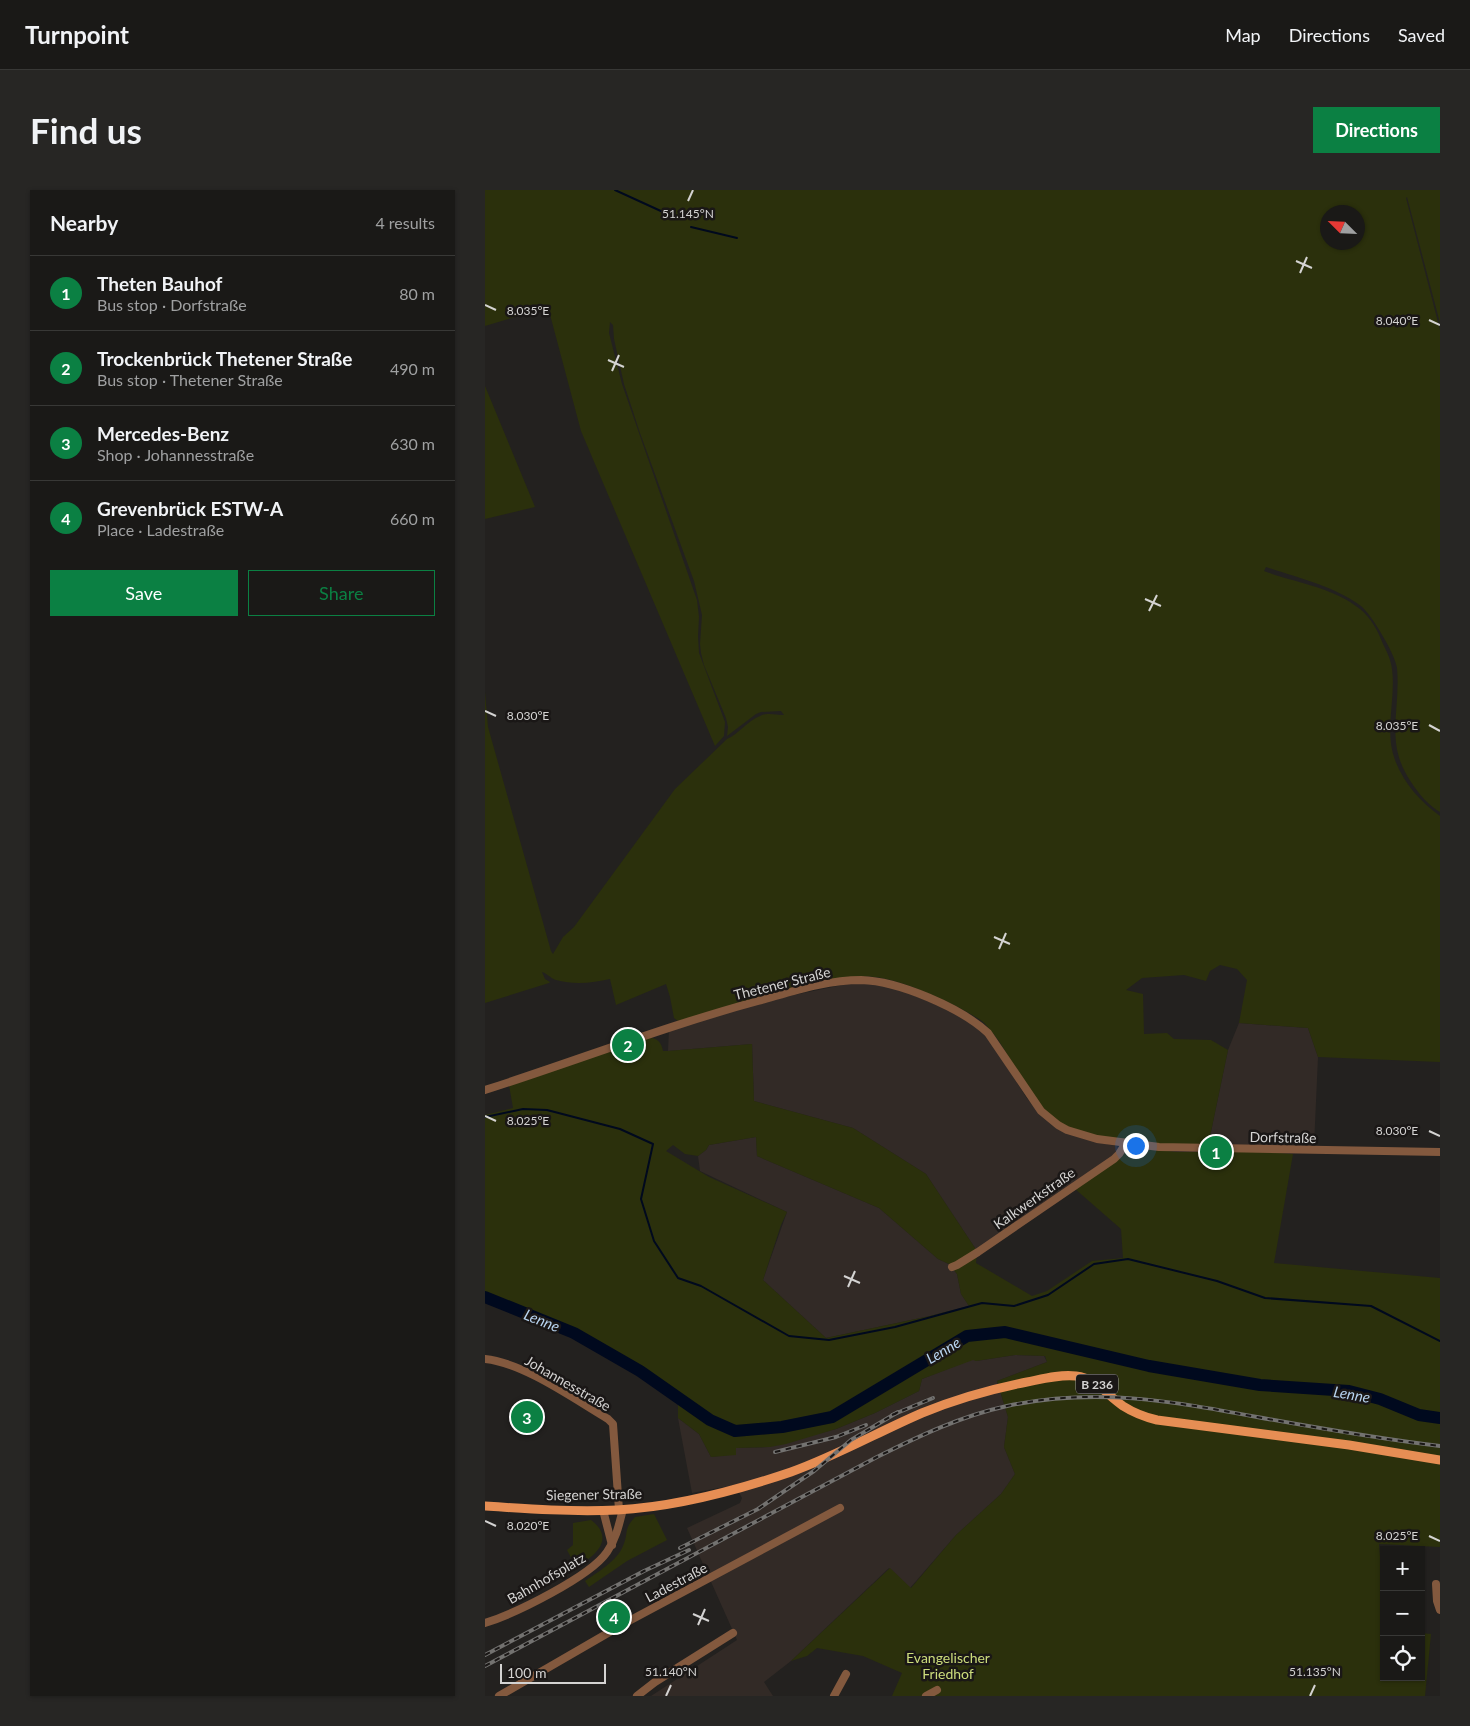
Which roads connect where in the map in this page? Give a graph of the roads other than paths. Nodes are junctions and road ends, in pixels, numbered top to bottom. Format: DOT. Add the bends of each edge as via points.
graph roads {
  1 [pos="485,1090"];
  2 [pos="1126,1143"];
  3 [pos="1440,1152"];
  4 [pos="951,1267"];
  5 [pos="485,1360"];
  6 [pos="1440,1460"];
  7 [pos="485,1506"];
  8 [pos="840,1508"];
  9 [pos="603,1510"];
  10 [pos="621,1510"];
  11 [pos="612,1545"];
  12 [pos="1436,1584"];
  13 [pos="1440,1610"];
  14 [pos="485,1623"];
  15 [pos="733,1633"];
  16 [pos="846,1674"];
  17 [pos="937,1690"];
  18 [pos="499,1696"];
  19 [pos="637,1696"];
  20 [pos="834,1696"];
  21 [pos="925,1696"];
  1 -- 2 [label="street, Thetener Straße" via="712,1014 831,983 861,980 903,988 954,1010 979,1025 988,1033 1041,1111 1058,1125 1097,1139"];
  2 -- 3 [label="street, Dorfstraße" via="1159,1147"];
  2 -- 4 [label="street, Kalkwerkstraße" via="1114,1159"];
  5 -- 10 [label="street, Johannesstraße" via="505,1363 527,1372 613,1424"];
  6 -- 10 [label="main road, Siegener Straße / B 236" via="1157,1420 1130,1411 1092,1381 1068,1376 1005,1386 951,1402 832,1456 761,1481 694,1499"];
  7 -- 9 [label="main road, Siegener Straße / B 236"];
  8 -- 18 [label="street, Ladestraße" via="627,1622"];
  9 -- 10 [label="main road, Siegener Straße / B 236"];
  9 -- 11 [label="street"];
  10 -- 11 [label="street, Bahnhofsplatz"];
  11 -- 14 [label="street, Bahnhofsplatz" via="601,1559 576,1578"];
  12 -- 13 [label="street"];
  15 -- 19 [label="street"];
  16 -- 20 [label="street"];
  17 -- 21 [label="street"];
}
